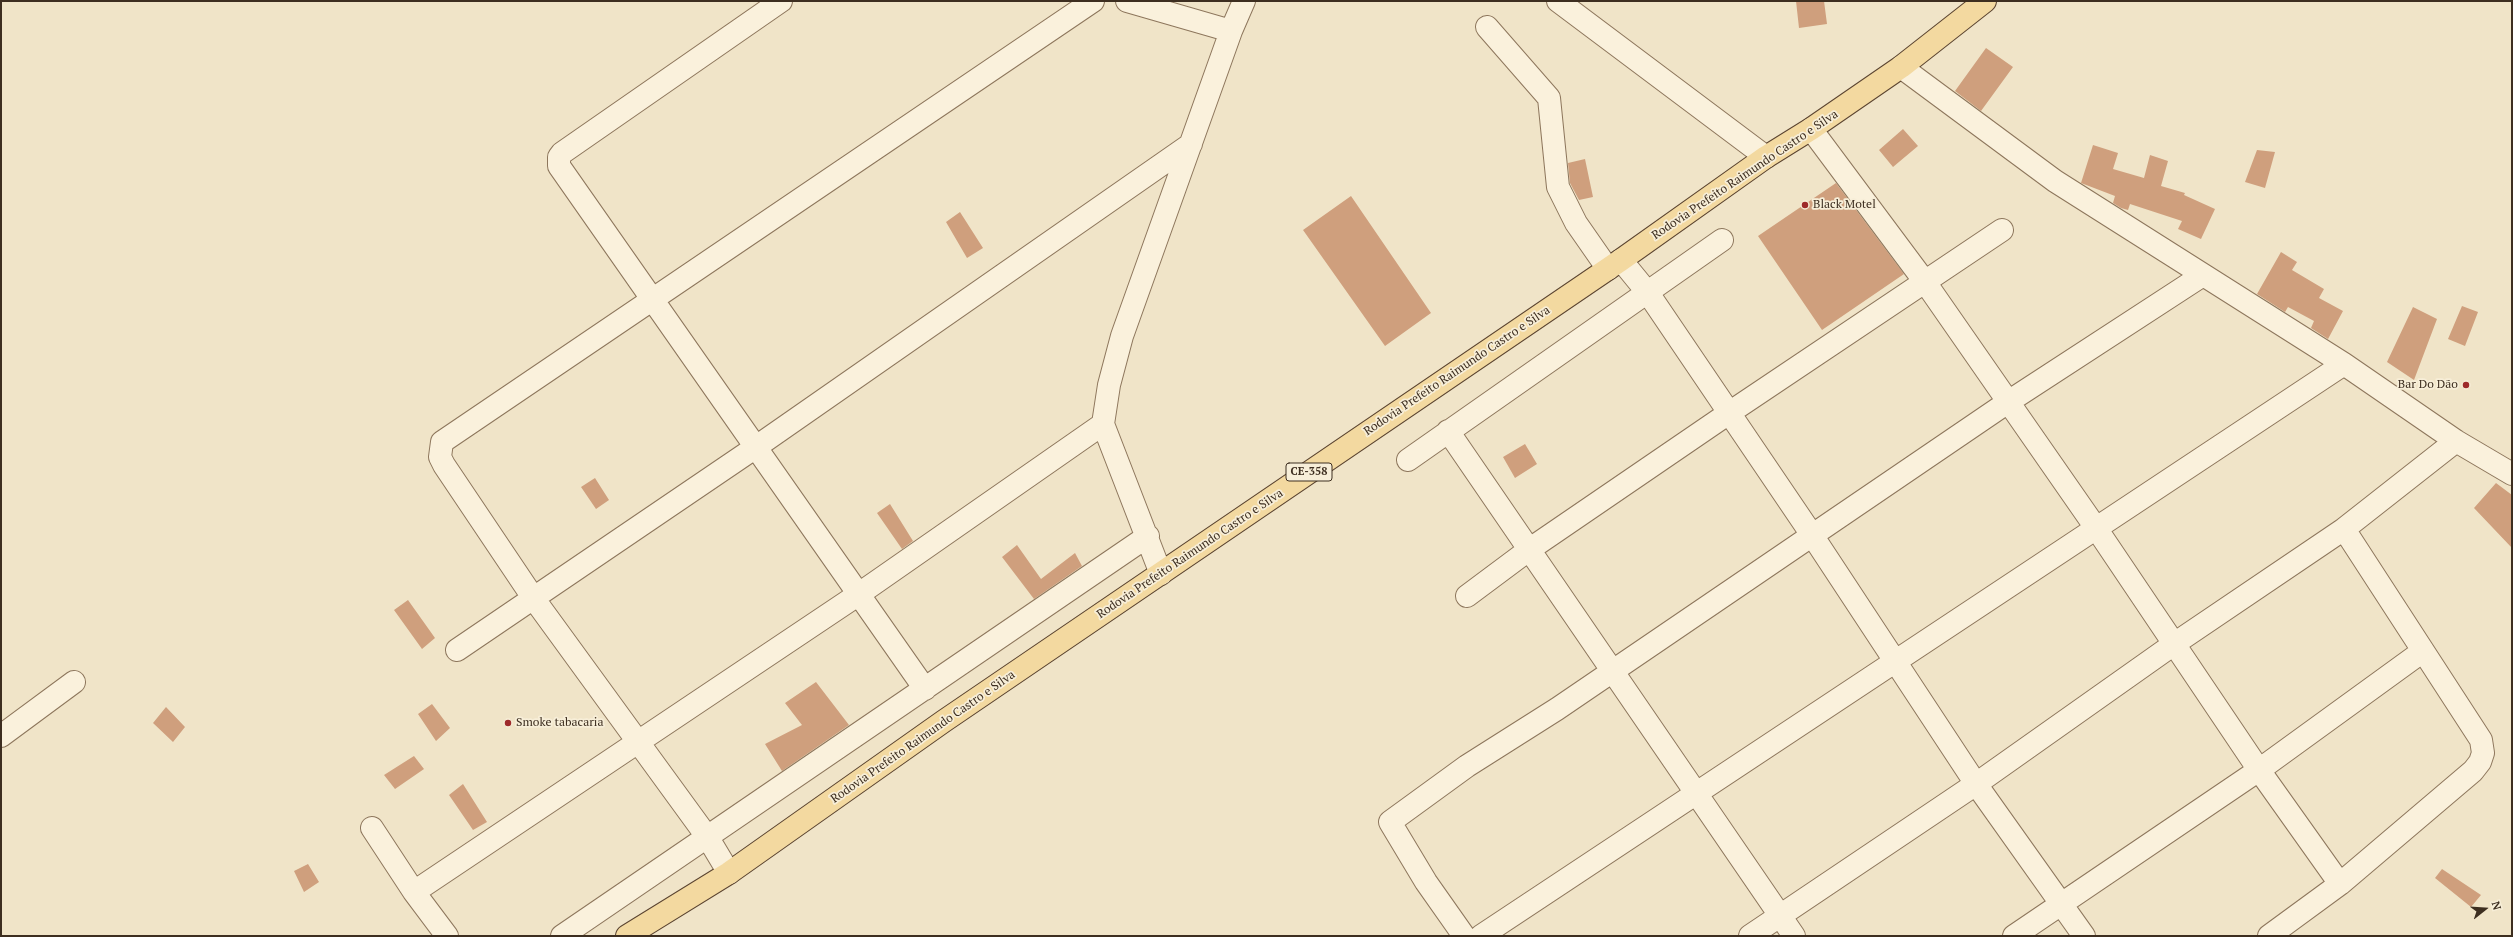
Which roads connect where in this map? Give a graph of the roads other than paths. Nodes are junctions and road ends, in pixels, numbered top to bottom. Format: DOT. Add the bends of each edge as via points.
graph roads {
  1 [pos="781,1"];
  2 [pos="1093,1"];
  3 [pos="1127,1"];
  4 [pos="1244,1"];
  5 [pos="1558,1"];
  6 [pos="1985,1"];
  7 [pos="1487,27"];
  8 [pos="1231,31"];
  9 [pos="1901,67"];
  10 [pos="1811,129"];
  11 [pos="1191,144"];
  12 [pos="1766,157"];
  13 [pos="2002,230"];
  14 [pos="1722,240"];
  15 [pos="1614,265"];
  16 [pos="2203,275"];
  17 [pos="1925,282"];
  18 [pos="1648,294"];
  19 [pos="652,299"];
  20 [pos="2344,364"];
  21 [pos="2008,402"];
  22 [pos="1729,413"];
  23 [pos="1103,424"];
  24 [pos="1448,431"];
  25 [pos="2456,441"];
  26 [pos="756,447"];
  27 [pos="1408,460"];
  28 [pos="2512,474"];
  29 [pos="2096,528"];
  30 [pos="2344,529"];
  31 [pos="1812,535"];
  32 [pos="1148,536"];
  33 [pos="1530,549"];
  34 [pos="1162,574"];
  35 [pos="859,594"];
  36 [pos="1467,596"];
  37 [pos="534,599"];
  38 [pos="2174,644"];
  39 [pos="457,650"];
  40 [pos="2424,651"];
  41 [pos="1895,663"];
  42 [pos="1612,670"];
  43 [pos="74,682"];
  44 [pos="926,688"];
  45 [pos="1,736"];
  46 [pos="637,741"];
  47 [pos="2258,770"];
  48 [pos="1976,784"];
  49 [pos="1696,793"];
  50 [pos="372,828"];
  51 [pos="708,838"];
  52 [pos="729,873"];
  53 [pos="2340,884"];
  54 [pos="414,892"];
  55 [pos="2061,905"];
  56 [pos="1781,917"];
  57 [pos="447,936"];
  58 [pos="562,936"];
  59 [pos="626,936"];
  60 [pos="1464,936"];
  61 [pos="1481,936"];
  62 [pos="1750,936"];
  63 [pos="1794,936"];
  64 [pos="2014,936"];
  65 [pos="2084,936"];
  66 [pos="2269,936"];
  1 -- 19 [label="street" via="558,157 559,166"];
  2 -- 19 [label="street"];
  3 -- 8 [label="street"];
  4 -- 8 [label="street"];
  5 -- 12 [label="street"];
  6 -- 9 [label="main road, Rodovia Prefeito Raimundo Castro e Silva / CE-358"];
  7 -- 15 [label="street" via="1549,98 1558,187 1576,223"];
  8 -- 11 [label="street"];
  9 -- 10 [label="main road, Rodovia Prefeito Raimundo Castro e Silva / CE-358"];
  9 -- 16 [label="street" via="2055,181"];
  10 -- 12 [label="main road, Rodovia Prefeito Raimundo Castro e Silva / CE-358"];
  10 -- 17 [label="street"];
  11 -- 23 [label="street" via="1122,336 1109,385"];
  11 -- 26 [label="street"];
  12 -- 15 [label="main road, Rodovia Prefeito Raimundo Castro e Silva / CE-358"];
  13 -- 17 [label="street"];
  14 -- 18 [label="street"];
  15 -- 18 [label="street"];
  15 -- 34 [label="main road, Rodovia Prefeito Raimundo Castro e Silva / CE-358" via="1423,393"];
  16 -- 20 [label="street"];
  16 -- 21 [label="street"];
  17 -- 21 [label="street"];
  17 -- 22 [label="street"];
  18 -- 22 [label="street"];
  18 -- 24 [label="street"];
  19 -- 26 [label="street"];
  19 -- 37 [label="street" via="442,442 440,457 444,465"];
  20 -- 25 [label="street"];
  20 -- 29 [label="street"];
  21 -- 29 [label="street"];
  21 -- 31 [label="street"];
  22 -- 31 [label="street"];
  22 -- 33 [label="street"];
  23 -- 32 [label="street"];
  23 -- 35 [label="street"];
  24 -- 27 [label="street"];
  24 -- 33 [label="street"];
  25 -- 28 [label="street"];
  25 -- 30 [label="street"];
  26 -- 35 [label="street"];
  26 -- 37 [label="street"];
  29 -- 38 [label="street"];
  29 -- 41 [label="street"];
  30 -- 38 [label="street"];
  30 -- 40 [label="street"];
  31 -- 41 [label="street"];
  31 -- 42 [label="street"];
  32 -- 34 [label="street"];
  32 -- 44 [label="street"];
  33 -- 36 [label="street"];
  33 -- 42 [label="street"];
  34 -- 52 [label="main road, Rodovia Prefeito Raimundo Castro e Silva / CE-358" via="950,717"];
  35 -- 44 [label="street"];
  35 -- 46 [label="street"];
  37 -- 39 [label="street"];
  37 -- 46 [label="street"];
  38 -- 47 [label="street"];
  38 -- 48 [label="street"];
  40 -- 47 [label="street"];
  40 -- 53 [label="street" via="2480,740 2483,753 2480,762 2473,771"];
  41 -- 48 [label="street"];
  41 -- 49 [label="street"];
  42 -- 49 [label="street"];
  42 -- 60 [label="street" via="1557,709 1467,766 1390,822 1426,882"];
  43 -- 45 [label="street"];
  44 -- 51 [label="street"];
  46 -- 51 [label="street"];
  46 -- 54 [label="street"];
  47 -- 53 [label="street"];
  47 -- 55 [label="street"];
  48 -- 55 [label="street"];
  48 -- 56 [label="street"];
  49 -- 56 [label="street"];
  49 -- 61 [label="street"];
  50 -- 54 [label="street"];
  51 -- 52 [label="street"];
  51 -- 58 [label="street"];
  52 -- 59 [label="main road, Rodovia Prefeito Raimundo Castro e Silva / CE-358"];
  53 -- 66 [label="street"];
  54 -- 57 [label="street"];
  55 -- 64 [label="street"];
  55 -- 65 [label="street"];
  56 -- 62 [label="street"];
  56 -- 63 [label="street"];
}
